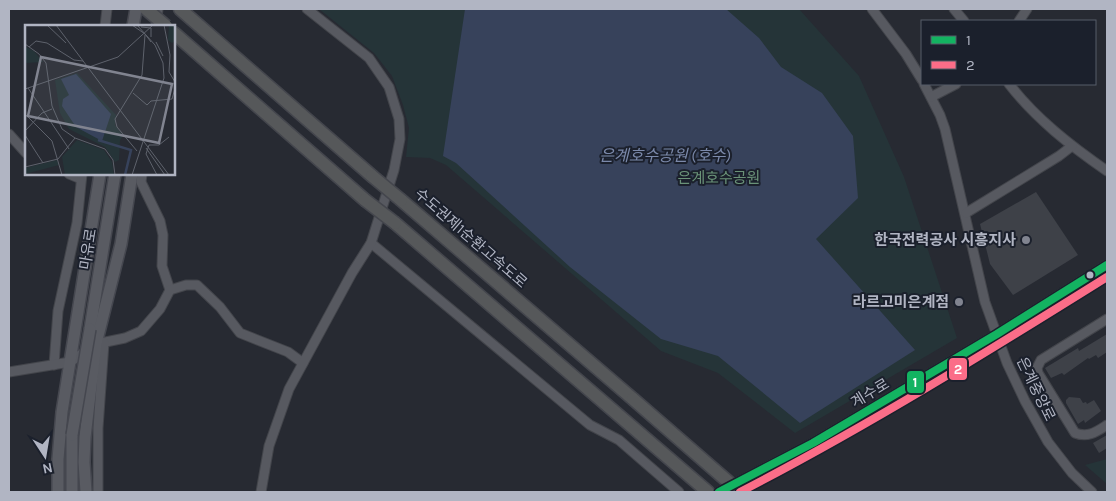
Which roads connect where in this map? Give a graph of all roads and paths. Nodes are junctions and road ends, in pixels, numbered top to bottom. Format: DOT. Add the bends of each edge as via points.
graph roads {
  1 [pos="107,9"];
  2 [pos="136,9"];
  3 [pos="146,9"];
  4 [pos="158,9"];
  5 [pos="180,9"];
  6 [pos="307,9"];
  7 [pos="872,9"];
  8 [pos="954,9"];
  9 [pos="1027,9"];
  10 [pos="963,20"];
  11 [pos="1020,20"];
  12 [pos="105,25"];
  13 [pos="133,25"];
  14 [pos="156,25"];
  15 [pos="165,25"];
  16 [pos="175,34"];
  17 [pos="921,78"];
  18 [pos="924,85"];
  19 [pos="954,85"];
  20 [pos="1010,85"];
  21 [pos="931,98"];
  22 [pos="9,134"];
  23 [pos="1072,146"];
  24 [pos="25,152"];
  25 [pos="1107,171"];
  26 [pos="100,175"];
  27 [pos="115,175"];
  28 [pos="132,175"];
  29 [pos="142,175"];
  30 [pos="82,176"];
  31 [pos="966,213"];
  32 [pos="371,243"];
  33 [pos="1107,265"];
  34 [pos="170,290"];
  35 [pos="1107,319"];
  36 [pos="997,334"];
  37 [pos="100,344"];
  38 [pos="70,362"];
  39 [pos="303,363"];
  40 [pos="54,365"];
  41 [pos="9,372"];
  42 [pos="1107,425"];
  43 [pos="58,492"];
  44 [pos="72,492"];
  45 [pos="86,492"];
  46 [pos="98,492"];
  47 [pos="260,492"];
  48 [pos="679,492"];
  49 [pos="708,492"];
  50 [pos="719,492"];
  51 [pos="740,492"];
  52 [pos="1092,492"];
  1 -- 12 [label="street"];
  2 -- 13 [label="main road"];
  3 -- 15 [label="highway, bridge"];
  4 -- 14 [label="street"];
  5 -- 51 [label="highway, 수도권제1순환고속도로, bridge"];
  6 -- 32 [label="street" via="369,58 389,87 399,119 400,139 394,170"];
  7 -- 17 [label="street"];
  8 -- 10 [label="street"];
  9 -- 11 [label="street"];
  16 -- 49 [label="highway, bridge"];
  18 -- 21 [label="street, 은계중앙로"];
  19 -- 21 [label="street"];
  20 -- 23 [label="street" via="1026,105"];
  21 -- 31 [label="street, 은계중앙로" via="944,129"];
  22 -- 24 [label="street"];
  23 -- 25 [label="street"];
  23 -- 31 [label="street"];
  26 -- 38 [label="main road"];
  27 -- 44 [label="main road, 마유로, bridge" via="72,435"];
  28 -- 37 [label="main road"];
  29 -- 34 [label="street" via="141,182 160,221 162,266"];
  30 -- 40 [label="street" via="77,223 58,311"];
  31 -- 36 [label="street, 은계중앙로" via="985,302"];
  32 -- 39 [label="street"];
  32 -- 48 [label="street" via="590,425 619,440"];
  33 -- 36 [label="street, 계수로"];
  34 -- 37 [label="street" via="160,309 141,331"];
  34 -- 39 [label="street" via="197,285 240,333 288,352"];
  35 -- 42 [label="street" via="1041,360 1037,368 1075,433 1087,435"];
  36 -- 50 [label="street, 계수로" via="813,443"];
  36 -- 52 [label="street, 은계중앙로" via="1016,384 1044,436 1072,473"];
  37 -- 38 [label="street"];
  37 -- 45 [label="main road" via="85,437"];
  37 -- 46 [label="street"];
  38 -- 40 [label="street"];
  38 -- 43 [label="main road" via="62,412"];
  39 -- 47 [label="street" via="268,446"];
  40 -- 41 [label="street"];
}
